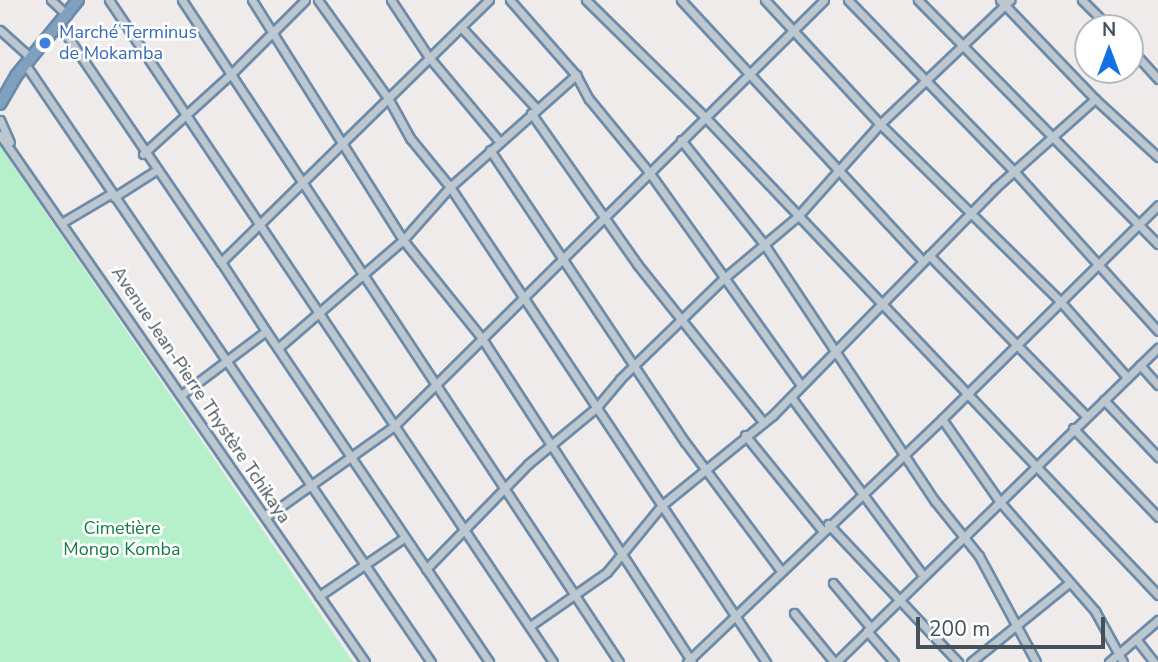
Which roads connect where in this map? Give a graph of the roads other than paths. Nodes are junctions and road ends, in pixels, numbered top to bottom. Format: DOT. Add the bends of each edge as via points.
graph roads {
  1 [pos="51,0"];
  2 [pos="78,0"];
  3 [pos="109,0"];
  4 [pos="182,0"];
  5 [pos="252,0"];
  6 [pos="305,0"];
  7 [pos="318,0"];
  8 [pos="391,0"];
  9 [pos="489,0"];
  10 [pos="510,0"];
  11 [pos="586,0"];
  12 [pos="681,0"];
  13 [pos="765,0"];
  14 [pos="824,0"];
  15 [pos="848,0"];
  16 [pos="918,0"];
  17 [pos="1082,0"];
  18 [pos="1005,2"];
  19 [pos="1096,14"];
  20 [pos="67,15"];
  21 [pos="59,24"];
  22 [pos="461,27"];
  23 [pos="0,30"];
  24 [pos="793,30"];
  25 [pos="274,34"];
  26 [pos="964,44"];
  27 [pos="428,56"];
  28 [pos="28,61"];
  29 [pos="1144,64"];
  30 [pos="748,72"];
  31 [pos="232,74"];
  32 [pos="576,75"];
  33 [pos="16,76"];
  34 [pos="1158,79"];
  35 [pos="926,81"];
  36 [pos="0,89"];
  37 [pos="388,97"];
  38 [pos="1095,99"];
  39 [pos="0,106"];
  40 [pos="534,111"];
  41 [pos="187,115"];
  42 [pos="704,116"];
  43 [pos="0,118"];
  44 [pos="880,124"];
  45 [pos="0,135"];
  46 [pos="1055,136"];
  47 [pos="681,140"];
  48 [pos="499,141"];
  49 [pos="344,145"];
  50 [pos="11,146"];
  51 [pos="490,150"];
  52 [pos="143,153"];
  53 [pos="1158,157"];
  54 [pos="837,170"];
  55 [pos="155,171"];
  56 [pos="1014,171"];
  57 [pos="649,172"];
  58 [pos="303,183"];
  59 [pos="450,187"];
  60 [pos="113,195"];
  61 [pos="1158,205"];
  62 [pos="972,212"];
  63 [pos="797,217"];
  64 [pos="605,220"];
  65 [pos="63,222"];
  66 [pos="262,222"];
  67 [pos="1139,224"];
  68 [pos="403,240"];
  69 [pos="764,243"];
  70 [pos="1158,244"];
  71 [pos="926,258"];
  72 [pos="564,261"];
  73 [pos="221,262"];
  74 [pos="1099,263"];
  75 [pos="360,275"];
  76 [pos="723,279"];
  77 [pos="524,299"];
  78 [pos="1059,300"];
  79 [pos="882,304"];
  80 [pos="322,312"];
  81 [pos="681,321"];
  82 [pos="266,331"];
  83 [pos="1158,331"];
  84 [pos="481,337"];
  85 [pos="1018,343"];
  86 [pos="278,348"];
  87 [pos="1158,348"];
  88 [pos="835,351"];
  89 [pos="229,361"];
  90 [pos="1140,365"];
  91 [pos="634,366"];
  92 [pos="1128,377"];
  93 [pos="435,382"];
  94 [pos="800,384"];
  95 [pos="1158,385"];
  96 [pos="181,394"];
  97 [pos="967,395"];
  98 [pos="791,397"];
  99 [pos="1104,400"];
  100 [pos="596,408"];
  101 [pos="1086,416"];
  102 [pos="942,419"];
  103 [pos="763,422"];
  104 [pos="394,426"];
  105 [pos="1073,428"];
  106 [pos="746,435"];
  107 [pos="550,446"];
  108 [pos="904,452"];
  109 [pos="1158,457"];
  110 [pos="351,459"];
  111 [pos="1034,466"];
  112 [pos="705,468"];
  113 [pos="311,486"];
  114 [pos="506,492"];
  115 [pos="862,493"];
  116 [pos="1000,502"];
  117 [pos="663,505"];
  118 [pos="266,517"];
  119 [pos="1158,517"];
  120 [pos="825,527"];
  121 [pos="465,532"];
  122 [pos="964,537"];
  123 [pos="404,538"];
  124 [pos="621,557"];
  125 [pos="363,563"];
  126 [pos="426,569"];
  127 [pos="781,571"];
  128 [pos="922,574"];
  129 [pos="832,583"];
  130 [pos="1069,583"];
  131 [pos="576,595"];
  132 [pos="1158,595"];
  133 [pos="319,596"];
  134 [pos="899,596"];
  135 [pos="738,613"];
  136 [pos="794,613"];
  137 [pos="1158,620"];
  138 [pos="530,626"];
  139 [pos="868,629"];
  140 [pos="1018,629"];
  141 [pos="1136,639"];
  142 [pos="1121,652"];
  143 [pos="690,661"];
  144 [pos="365,662"];
  145 [pos="431,662"];
  146 [pos="489,662"];
  147 [pos="553,662"];
  148 [pos="619,662"];
  149 [pos="766,662"];
  150 [pos="835,662"];
  151 [pos="894,662"];
  152 [pos="957,662"];
  153 [pos="971,662"];
  154 [pos="1036,662"];
  155 [pos="1109,662"];
  156 [pos="1123,662"];
  157 [pos="1154,662"];
  1 -- 20 [label="street"];
  2 -- 20 [label="highway"];
  3 -- 41 [label="street"];
  4 -- 31 [label="street"];
  5 -- 25 [label="street"];
  6 -- 25 [label="street"];
  7 -- 37 [label="street"];
  8 -- 27 [label="street"];
  9 -- 22 [label="street"];
  10 -- 32 [label="street"];
  11 -- 42 [label="street"];
  12 -- 30 [label="street"];
  13 -- 24 [label="street"];
  14 -- 24 [label="street"];
  15 -- 35 [label="street"];
  16 -- 26 [label="street"];
  17 -- 19 [label="street"];
  18 -- 26 [label="street"];
  18 -- 38 [label="street"];
  20 -- 21 [label="highway"];
  21 -- 28 [label="highway"];
  21 -- 52 [label="street"];
  22 -- 27 [label="street"];
  22 -- 40 [label="street"];
  23 -- 28 [label="street"];
  24 -- 30 [label="street"];
  24 -- 44 [label="street"];
  25 -- 31 [label="street"];
  25 -- 49 [label="street"];
  26 -- 35 [label="street"];
  26 -- 46 [label="street"];
  27 -- 37 [label="street"];
  27 -- 48 [label="street"];
  28 -- 33 [label="highway"];
  28 -- 60 [label="street"];
  29 -- 34 [label="street"];
  30 -- 42 [label="street"];
  30 -- 54 [label="street"];
  31 -- 41 [label="street"];
  31 -- 58 [label="street"];
  32 -- 40 [label="street"];
  32 -- 57 [label="street" via="589,99"];
  33 -- 36 [label="highway"];
  33 -- 39 [label="highway"];
  35 -- 44 [label="street"];
  35 -- 56 [label="street"];
  37 -- 49 [label="street"];
  37 -- 59 [label="street" via="410,138"];
  38 -- 46 [label="street"];
  38 -- 53 [label="street"];
  39 -- 43 [label="highway"];
  40 -- 48 [label="street"];
  40 -- 64 [label="street"];
  41 -- 52 [label="street"];
  41 -- 66 [label="street"];
  42 -- 47 [label="street"];
  42 -- 63 [label="street"];
  43 -- 50 [label="street, Avenue Jean-Pierre Thystère Tchikaya"];
  44 -- 54 [label="street"];
  44 -- 62 [label="street"];
  45 -- 50 [label="street, Avenue Jean-Pierre Thystère Tchikaya"];
  46 -- 56 [label="street"];
  46 -- 67 [label="street"];
  47 -- 57 [label="street"];
  47 -- 69 [label="street"];
  48 -- 51 [label="street"];
  49 -- 58 [label="street"];
  49 -- 68 [label="street"];
  50 -- 65 [label="street, Avenue Jean-Pierre Thystère Tchikaya"];
  51 -- 59 [label="street"];
  51 -- 72 [label="street"];
  52 -- 55 [label="street"];
  54 -- 63 [label="street"];
  54 -- 71 [label="street"];
  55 -- 60 [label="street"];
  55 -- 73 [label="street"];
  56 -- 62 [label="street"];
  56 -- 74 [label="street"];
  57 -- 64 [label="street"];
  57 -- 76 [label="street"];
  58 -- 66 [label="street"];
  58 -- 75 [label="street"];
  59 -- 68 [label="street"];
  59 -- 77 [label="street"];
  60 -- 65 [label="street"];
  60 -- 89 [label="street"];
  61 -- 67 [label="street"];
  62 -- 71 [label="street"];
  62 -- 78 [label="street"];
  63 -- 69 [label="street"];
  63 -- 79 [label="street"];
  64 -- 72 [label="street"];
  64 -- 81 [label="street"];
  65 -- 96 [label="street, Avenue Jean-Pierre Thystère Tchikaya"];
  66 -- 73 [label="street"];
  66 -- 80 [label="street"];
  67 -- 70 [label="street"];
  67 -- 74 [label="street"];
  68 -- 75 [label="street"];
  68 -- 84 [label="street"];
  69 -- 76 [label="street"];
  69 -- 88 [label="street"];
  71 -- 79 [label="street"];
  71 -- 85 [label="street"];
  72 -- 77 [label="street"];
  72 -- 91 [label="street"];
  73 -- 82 [label="street"];
  74 -- 78 [label="street"];
  74 -- 83 [label="street"];
  75 -- 80 [label="street"];
  75 -- 93 [label="street"];
  76 -- 81 [label="street"];
  76 -- 94 [label="street"];
  77 -- 84 [label="street"];
  77 -- 100 [label="street"];
  78 -- 85 [label="street"];
  78 -- 92 [label="street"];
  79 -- 88 [label="street"];
  79 -- 97 [label="street"];
  80 -- 86 [label="street"];
  80 -- 104 [label="street"];
  81 -- 91 [label="street"];
  81 -- 103 [label="street"];
  82 -- 86 [label="street"];
  82 -- 89 [label="street"];
  84 -- 93 [label="street"];
  84 -- 107 [label="street"];
  85 -- 97 [label="street"];
  85 -- 101 [label="street"];
  86 -- 110 [label="street"];
  87 -- 90 [label="street"];
  88 -- 94 [label="street"];
  88 -- 108 [label="street"];
  89 -- 96 [label="street"];
  89 -- 113 [label="street"];
  90 -- 92 [label="street"];
  90 -- 95 [label="street"];
  91 -- 100 [label="street"];
  91 -- 112 [label="street"];
  92 -- 99 [label="street"];
  93 -- 104 [label="street"];
  93 -- 114 [label="street"];
  94 -- 98 [label="street"];
  96 -- 118 [label="street, Avenue Jean-Pierre Thystère Tchikaya"];
  97 -- 102 [label="street"];
  97 -- 111 [label="street"];
  98 -- 103 [label="street"];
  98 -- 115 [label="street"];
  99 -- 101 [label="street"];
  99 -- 109 [label="street"];
  100 -- 107 [label="street"];
  100 -- 117 [label="street"];
  101 -- 105 [label="street"];
  102 -- 108 [label="street"];
  102 -- 116 [label="street"];
  103 -- 106 [label="street"];
  104 -- 110 [label="street"];
  104 -- 121 [label="street"];
  105 -- 111 [label="street"];
  105 -- 119 [label="street"];
  106 -- 112 [label="street"];
  106 -- 120 [label="street"];
  107 -- 114 [label="street"];
  107 -- 124 [label="street"];
  108 -- 115 [label="street"];
  108 -- 122 [label="street"];
  110 -- 113 [label="street"];
  110 -- 123 [label="street"];
  111 -- 116 [label="street"];
  111 -- 132 [label="street"];
  112 -- 117 [label="street"];
  112 -- 127 [label="street"];
  113 -- 118 [label="street"];
  113 -- 125 [label="street"];
  114 -- 121 [label="street"];
  114 -- 131 [label="street"];
  115 -- 120 [label="street"];
  115 -- 128 [label="street"];
  116 -- 122 [label="street"];
  116 -- 130 [label="street"];
  117 -- 124 [label="street"];
  117 -- 135 [label="street"];
  118 -- 133 [label="street, Avenue Jean-Pierre Thystère Tchikaya"];
  120 -- 127 [label="street"];
  120 -- 134 [label="street"];
  121 -- 126 [label="street"];
  121 -- 138 [label="street"];
  122 -- 128 [label="street"];
  122 -- 140 [label="street"];
  123 -- 125 [label="street"];
  123 -- 126 [label="street"];
  124 -- 131 [label="street"];
  124 -- 143 [label="street"];
  125 -- 133 [label="street"];
  125 -- 145 [label="street"];
  126 -- 146 [label="street"];
  127 -- 135 [label="street"];
  128 -- 134 [label="street"];
  129 -- 139 [label="street"];
  130 -- 140 [label="street"];
  130 -- 142 [label="street" via="1095,611"];
  131 -- 138 [label="street"];
  131 -- 148 [label="street"];
  133 -- 144 [label="street, Avenue Jean-Pierre Thystère Tchikaya"];
  134 -- 139 [label="street"];
  134 -- 152 [label="street"];
  135 -- 143 [label="street"];
  135 -- 149 [label="street"];
  136 -- 150 [label="street"];
  137 -- 141 [label="street"];
  138 -- 147 [label="street"];
  139 -- 150 [label="street"];
  139 -- 151 [label="street"];
  140 -- 153 [label="street"];
  140 -- 154 [label="street"];
  141 -- 142 [label="street"];
  141 -- 157 [label="street"];
  142 -- 155 [label="street"];
  142 -- 156 [label="street"];
}
